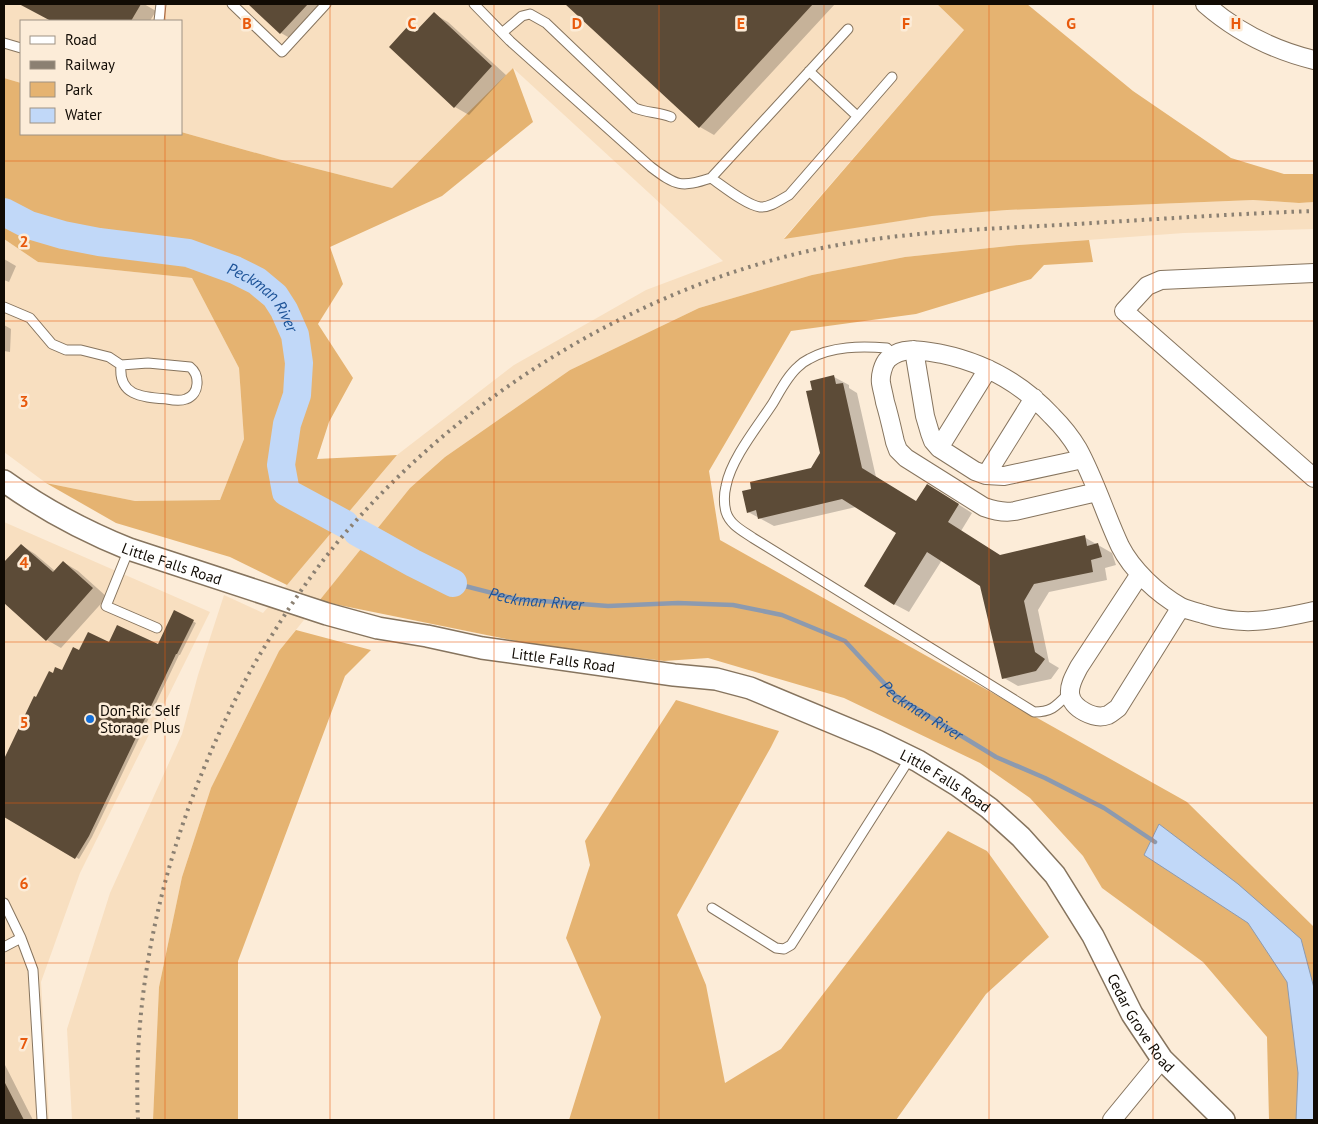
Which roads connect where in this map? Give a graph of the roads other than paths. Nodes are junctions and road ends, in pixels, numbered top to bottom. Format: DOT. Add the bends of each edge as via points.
graph roads {
  1 [pos="161,4"];
  2 [pos="232,4"];
  3 [pos="326,4"];
  4 [pos="474,4"];
  5 [pos="1205,4"];
  6 [pos="159,20"];
  7 [pos="848,29"];
  8 [pos="502,33"];
  9 [pos="4,43"];
  10 [pos="20,48"];
  11 [pos="1314,60"];
  12 [pos="809,72"];
  13 [pos="892,77"];
  14 [pos="857,116"];
  15 [pos="671,117"];
  16 [pos="711,178"];
  17 [pos="1314,273"];
  18 [pos="4,307"];
  19 [pos="914,350"];
  20 [pos="893,355"];
  21 [pos="121,365"];
  22 [pos="988,369"];
  23 [pos="1034,398"];
  24 [pos="939,448"];
  25 [pos="1082,458"];
  26 [pos="986,475"];
  27 [pos="1314,478"];
  28 [pos="4,481"];
  29 [pos="1097,492"];
  30 [pos="129,549"];
  31 [pos="1140,574"];
  32 [pos="1182,607"];
  33 [pos="1314,612"];
  34 [pos="157,628"];
  35 [pos="1070,692"];
  36 [pos="910,758"];
  37 [pos="4,903"];
  38 [pos="712,908"];
  39 [pos="1077,911"];
  40 [pos="21,938"];
  41 [pos="4,947"];
  42 [pos="1162,1059"];
  43 [pos="42,1120"];
  44 [pos="1112,1120"];
  45 [pos="1224,1120"];
  1 -- 6 [label="lane"];
  2 -- 3 [label="lane" via="282,52"];
  4 -- 8 [label="lane"];
  5 -- 11 [label="street" via="1253,38"];
  7 -- 12 [label="lane"];
  8 -- 15 [label="lane" via="522,16 530,14 546,23 635,108"];
  8 -- 16 [label="lane" via="668,180 681,184"];
  9 -- 10 [label="lane"];
  12 -- 14 [label="lane"];
  12 -- 16 [label="lane"];
  13 -- 14 [label="lane"];
  14 -- 16 [label="lane" via="789,195 774,204 760,207"];
  17 -- 27 [label="street" via="1161,280 1147,286 1124,311"];
  18 -- 21 [label="lane" via="30,318 52,344 66,350 110,356"];
  19 -- 20 [label="street"];
  19 -- 22 [label="street" via="954,356"];
  19 -- 24 [label="street" via="930,433"];
  20 -- 29 [label="street" via="886,361 881,382 895,442 906,458 984,507 1006,513"];
  20 -- 35 [label="lane" via="886,348 846,348 824,352 798,366 732,468 725,493 729,518 753,538 1034,712 1053,709"];
  21 -- 21 [label="lane" via="148,363 190,367 197,376 197,385 194,394 186,400 142,396 124,386"];
  22 -- 23 [label="street"];
  22 -- 24 [label="street"];
  23 -- 25 [label="street" via="1058,422"];
  23 -- 26 [label="street"];
  24 -- 26 [label="street"];
  25 -- 26 [label="street" via="1004,476"];
  25 -- 29 [label="street"];
  28 -- 30 [label="street, Little Falls Road" via="54,514"];
  29 -- 31 [label="street" via="1121,547"];
  30 -- 34 [label="lane" via="106,606"];
  30 -- 36 [label="street, Little Falls Road" via="293,604 378,628 482,648 716,679 750,688"];
  31 -- 32 [label="street"];
  31 -- 35 [label="street" via="1079,667"];
  32 -- 33 [label="street" via="1240,622"];
  32 -- 35 [label="street" via="1126,697 1113,712 1107,716 1092,715 1079,708"];
  36 -- 38 [label="lane" via="791,944 784,949 776,948"];
  36 -- 39 [label="street, Little Falls Road" via="957,785 1021,837 1055,875"];
  37 -- 40 [label="lane"];
  39 -- 42 [label="street, Cedar Grove Road" via="1132,1014"];
  40 -- 41 [label="lane"];
  40 -- 43 [label="lane" via="33,970"];
  42 -- 44 [label="street"];
  42 -- 45 [label="street, Cedar Grove Road"];
}
